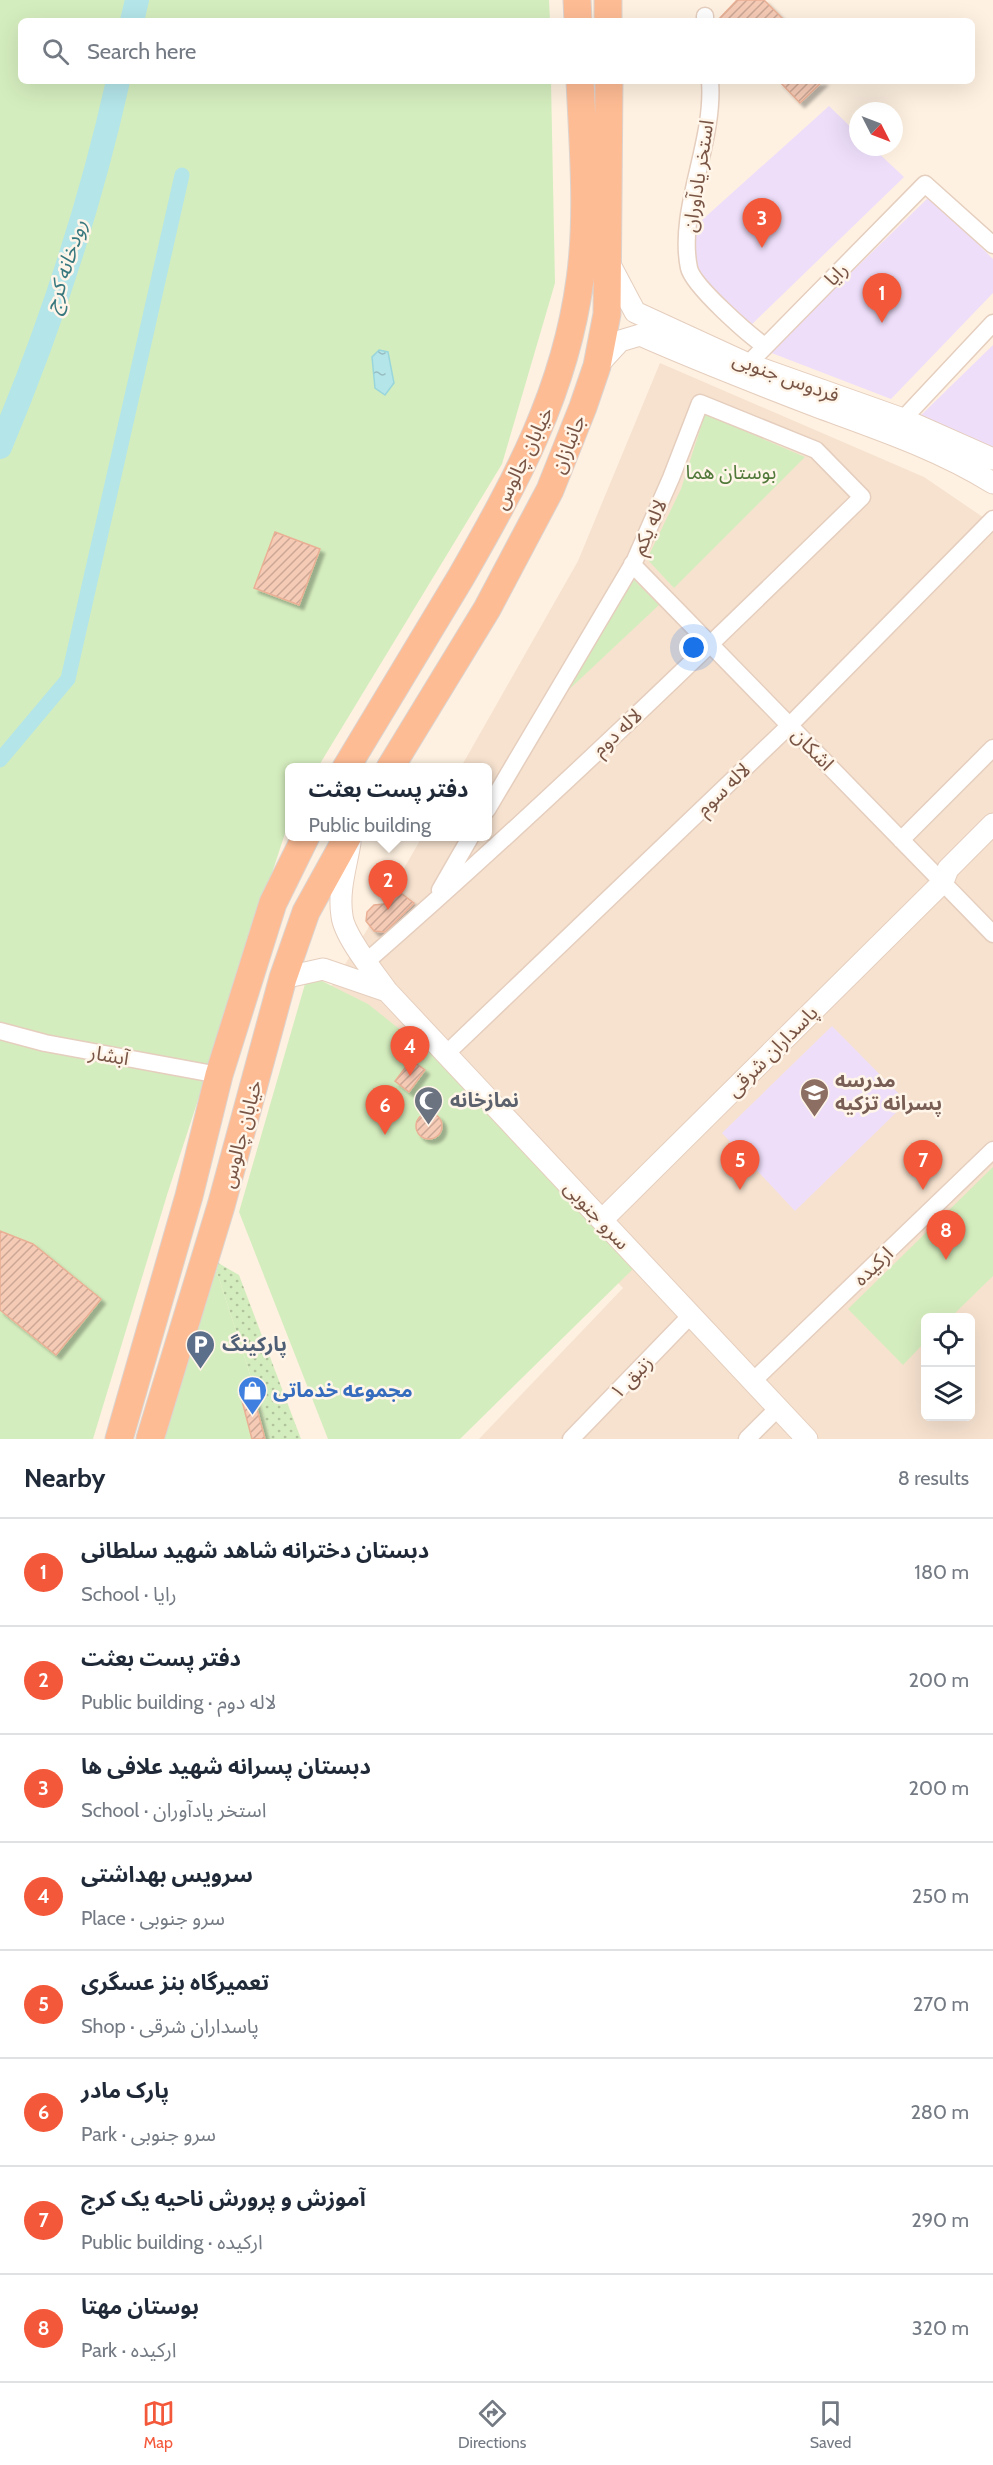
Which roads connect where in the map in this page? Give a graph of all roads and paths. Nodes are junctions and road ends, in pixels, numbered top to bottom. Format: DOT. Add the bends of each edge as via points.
graph roads {
  1 [pos="577,0"];
  2 [pos="608,0"];
  3 [pos="578,18"];
  4 [pos="608,18"];
  5 [pos="580,84"];
  6 [pos="609,84"];
  7 [pos="710,84"];
  8 [pos="993,245"];
  9 [pos="608,261"];
  10 [pos="993,323"];
  11 [pos="765,346"];
  12 [pos="748,364"];
  13 [pos="597,366"];
  14 [pos="903,419"];
  15 [pos="993,459"];
  16 [pos="993,483"];
  17 [pos="862,497"];
  18 [pos="993,519"];
  19 [pos="632,564"];
  20 [pos="452,592"];
  21 [pos="487,609"];
  22 [pos="711,644"];
  23 [pos="790,725"];
  24 [pos="993,748"];
  25 [pos="349,763"];
  26 [pos="393,763"];
  27 [pos="492,802"];
  28 [pos="993,824"];
  29 [pos="901,840"];
  30 [pos="993,840"];
  31 [pos="304,841"];
  32 [pos="348,841"];
  33 [pos="349,841"];
  34 [pos="469,841"];
  35 [pos="943,882"];
  36 [pos="430,906"];
  37 [pos="993,934"];
  38 [pos="366,962"];
  39 [pos="283,978"];
  40 [pos="387,991"];
  41 [pos="0,1030"];
  42 [pos="446,1054"];
  43 [pos="219,1075"];
  44 [pos="993,1150"];
  45 [pos="602,1220"];
  46 [pos="691,1315"];
  47 [pos="753,1381"];
  48 [pos="778,1408"];
  49 [pos="119,1439"];
  50 [pos="150,1439"];
  51 [pos="571,1439"];
  52 [pos="747,1439"];
  53 [pos="807,1439"];
  1 -- 3 [label="highway"];
  2 -- 4 [label="highway"];
  5 -- 20 [label="highway, خیابان چالوس" via="584,225 570,335 553,396 519,475"];
  6 -- 9 [label="highway, جانبازان"];
  7 -- 11 [label="street, استخر یادآوران" via="705,147 687,233 690,270 735,322"];
  8 -- 11 [label="street, رایا" via="925,184"];
  9 -- 12 [label="street, فردوس جنوبی" via="635,312"];
  9 -- 13 [label="highway, جانبازان" via="606,314"];
  10 -- 14 [label="street"];
  11 -- 12 [label="street, رایا"];
  12 -- 14 [label="street, فردوس جنوبی"];
  13 -- 16 [label="street, فردوس جنوبی" via="620,342 640,335 718,369 923,446"];
  13 -- 21 [label="highway, جانبازان" via="550,490"];
  14 -- 15 [label="street, فردوس جنوبی"];
  17 -- 19 [label="street, لاله یکم" via="816,450 700,403"];
  17 -- 22 [label="street, لاله دوم"];
  18 -- 23 [label="street, لاله سوم"];
  19 -- 22 [label="street, اشکان"];
  19 -- 27 [label="street, لاله یکم"];
  20 -- 21 [label="highway"];
  20 -- 25 [label="highway, خیابان چالوس"];
  21 -- 26 [label="highway, جانبازان"];
  22 -- 23 [label="street, اشکان"];
  22 -- 36 [label="street, لاله دوم"];
  23 -- 29 [label="street, اشکان"];
  23 -- 42 [label="street, لاله سوم"];
  24 -- 29 [label="street"];
  28 -- 35 [label="street, پاسداران شرقی" via="948,869"];
  29 -- 35 [label="street, اشکان"];
  30 -- 35 [label="street, پاسداران شرقی" via="954,878"];
  31 -- 43 [label="highway, خیابان چالوس" via="273,903"];
  32 -- 39 [label="highway, خیابان چالوس" via="306,912"];
  33 -- 38 [label="street, سرو جنوبی" via="341,889 342,918"];
  34 -- 36 [label="street"];
  35 -- 37 [label="street, اشکان"];
  35 -- 45 [label="street, پاسداران شرقی"];
  36 -- 38 [label="street, لاله دوم"];
  38 -- 40 [label="street, سرو جنوبی"];
  39 -- 40 [label="street" via="323,969"];
  39 -- 50 [label="highway, خیابان چالوس" via="221,1206"];
  40 -- 42 [label="street, سرو جنوبی"];
  41 -- 43 [label="street, آبشار" via="45,1043"];
  42 -- 45 [label="street, سرو جنوبی"];
  43 -- 49 [label="highway, خیابان چالوس" via="189,1196"];
  44 -- 47 [label="street, ارکیده"];
  45 -- 46 [label="street, سرو جنوبی"];
  46 -- 47 [label="street, سرو جنوبی"];
  46 -- 51 [label="street, زنبق ۱"];
  47 -- 48 [label="street, سرو جنوبی"];
  48 -- 52 [label="street"];
  48 -- 53 [label="street, سرو جنوبی"];
}
